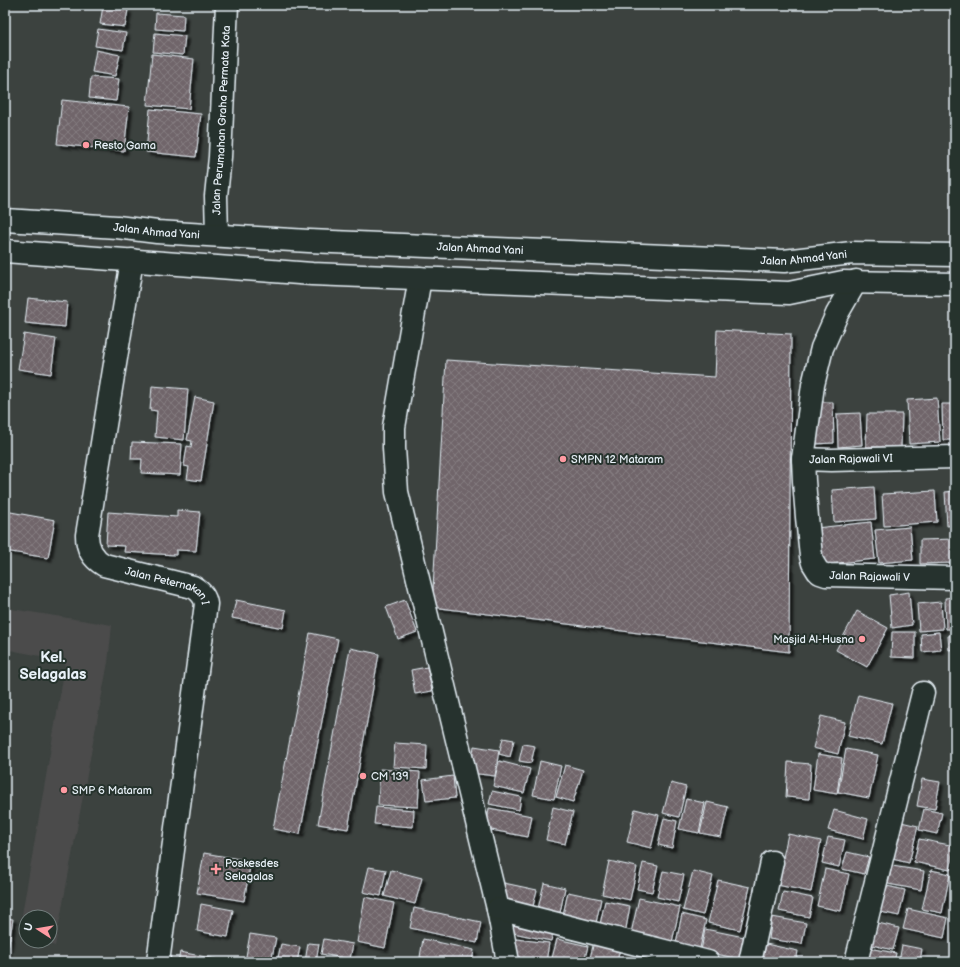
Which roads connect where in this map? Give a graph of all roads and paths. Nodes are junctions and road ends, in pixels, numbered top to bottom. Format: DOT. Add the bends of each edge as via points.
graph roads {
  1 [pos="227,5"];
  2 [pos="5,220"];
  3 [pos="217,235"];
  4 [pos="309,241"];
  5 [pos="5,251"];
  6 [pos="955,255"];
  7 [pos="132,260"];
  8 [pos="312,274"];
  9 [pos="420,278"];
  10 [pos="849,282"];
  11 [pos="955,284"];
  12 [pos="955,457"];
  13 [pos="803,459"];
  14 [pos="807,517"];
  15 [pos="955,578"];
  16 [pos="924,693"];
  17 [pos="772,862"];
  18 [pos="498,909"];
  19 [pos="158,962"];
  20 [pos="508,962"];
  21 [pos="708,962"];
  22 [pos="750,962"];
  23 [pos="856,962"];
  1 -- 3 [label="main road, Jalan Perumahan Graha Permata Kota" via="216,196"];
  2 -- 3 [label="main road, Jalan Ahmad Yani"];
  3 -- 4 [label="main road, Jalan Ahmad Yani"];
  4 -- 6 [label="main road, Jalan Ahmad Yani" via="784,261 852,253"];
  4 -- 8 [label="main road"];
  5 -- 7 [label="main road"];
  7 -- 8 [label="main road"];
  7 -- 19 [label="main road, Jalan Peternakan I" via="87,535 88,545 92,554 104,565 193,587 201,593 206,604"];
  8 -- 9 [label="main road"];
  9 -- 10 [label="main road" via="789,293"];
  9 -- 18 [label="main road" via="394,427 397,492"];
  10 -- 11 [label="main road"];
  10 -- 13 [label="main road" via="822,348 813,385"];
  12 -- 13 [label="main road, Jalan Rajawali VI"];
  13 -- 14 [label="main road, Jalan Rajawali VI"];
  14 -- 15 [label="main road, Jalan Rajawali V" via="811,556 820,573"];
  16 -- 23 [label="main road"];
  17 -- 22 [label="main road"];
  18 -- 20 [label="main road"];
  18 -- 21 [label="main road"];
}
